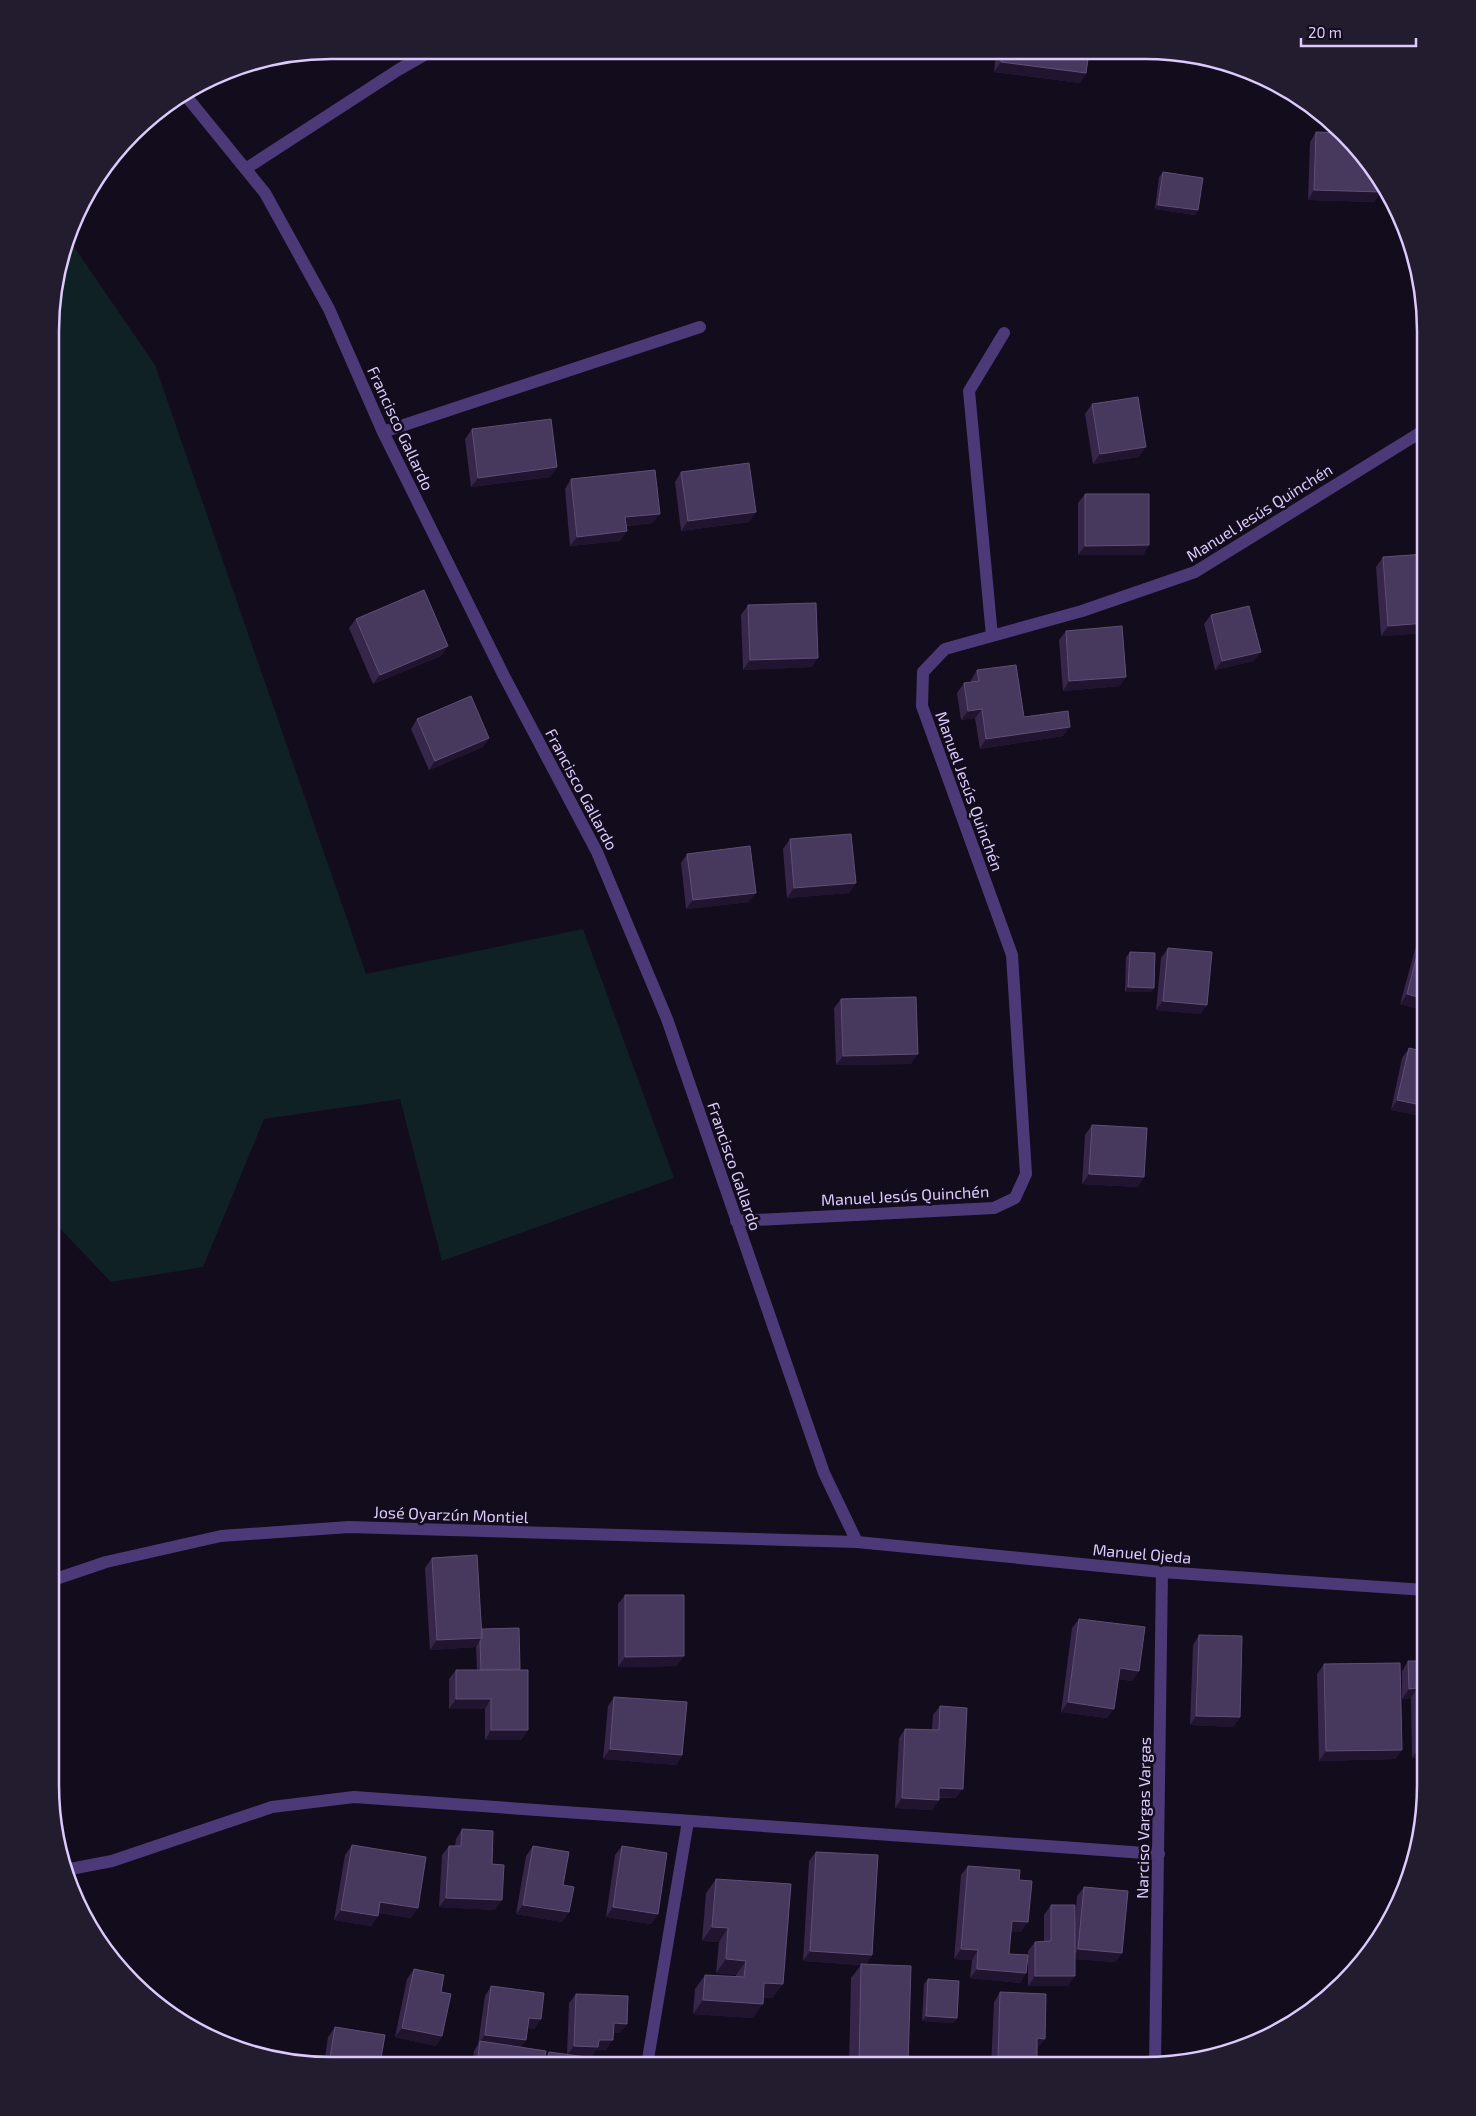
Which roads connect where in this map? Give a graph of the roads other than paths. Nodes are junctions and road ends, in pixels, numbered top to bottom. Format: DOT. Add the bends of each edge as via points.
graph roads {
  1 [pos="417,59"];
  2 [pos="189,99"];
  3 [pos="247,168"];
  4 [pos="700,327"];
  5 [pos="1004,333"];
  6 [pos="383,432"];
  7 [pos="1417,435"];
  8 [pos="992,636"];
  9 [pos="736,1221"];
  10 [pos="857,1542"];
  11 [pos="1162,1572"];
  12 [pos="59,1577"];
  13 [pos="1417,1589"];
  14 [pos="688,1821"];
  15 [pos="1159,1854"];
  16 [pos="72,1869"];
  17 [pos="648,2057"];
  18 [pos="1155,2057"];
  1 -- 3 [label="street"];
  2 -- 3 [label="street, Francisco Gallardo"];
  3 -- 6 [label="street, Francisco Gallardo" via="329,309"];
  4 -- 6 [label="street"];
  5 -- 8 [label="street" via="969,391"];
  6 -- 9 [label="street, Francisco Gallardo" via="504,676 597,852 666,1019"];
  7 -- 8 [label="street, Manuel Jesús Quinchén" via="1195,572 1082,611"];
  8 -- 9 [label="street, Manuel Jesús Quinchén" via="945,649 923,672 922,706 1012,955 1026,1174 1015,1198 994,1208"];
  9 -- 10 [label="street, Francisco Gallardo" via="824,1473"];
  10 -- 11 [label="street, Manuel Ojeda"];
  10 -- 12 [label="street, José Oyarzún Montiel" via="348,1527 221,1536 106,1562"];
  11 -- 13 [label="street, Manuel Ojeda"];
  11 -- 15 [label="street, Narciso Vargas Vargas"];
  14 -- 15 [label="street"];
  14 -- 16 [label="street" via="354,1797 272,1807 112,1861"];
  14 -- 17 [label="street"];
  15 -- 18 [label="street, Narciso Vargas Vargas"];
}
